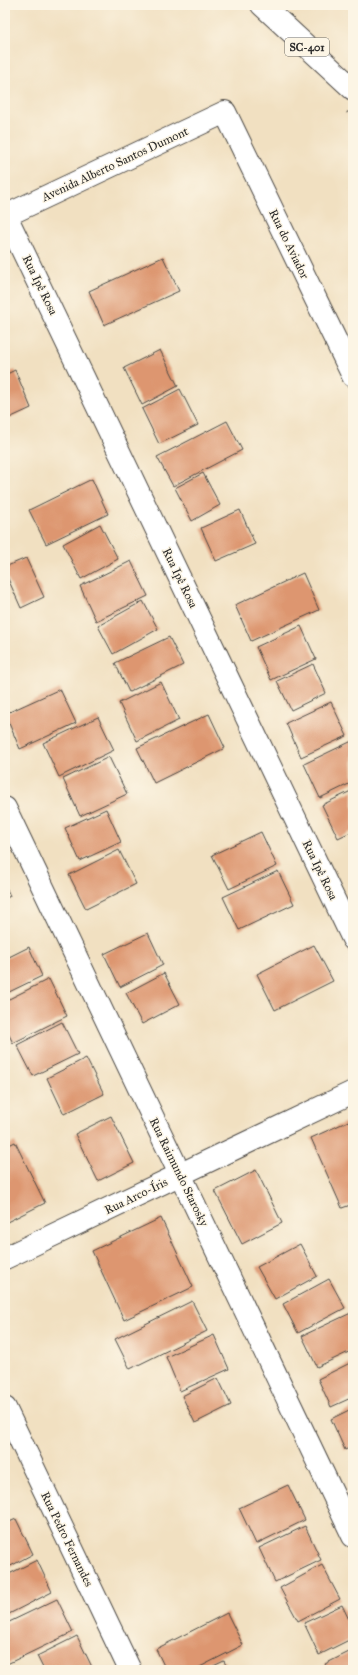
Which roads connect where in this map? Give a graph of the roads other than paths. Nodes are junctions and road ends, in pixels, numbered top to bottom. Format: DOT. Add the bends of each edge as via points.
graph roads {
  1 [pos="262,5"];
  2 [pos="353,89"];
  3 [pos="226,112"];
  4 [pos="6,216"];
  5 [pos="353,376"];
  6 [pos="5,808"];
  7 [pos="353,940"];
  8 [pos="353,1092"];
  9 [pos="180,1174"];
  10 [pos="5,1258"];
  11 [pos="5,1408"];
  12 [pos="353,1536"];
  13 [pos="130,1670"];
  1 -- 2 [label="main road, SC-401"];
  3 -- 4 [label="main road, Avenida Alberto Santos Dumont"];
  3 -- 5 [label="main road, Rua do Aviador"];
  4 -- 7 [label="main road, Rua Ipê Rosa"];
  6 -- 9 [label="main road, Rua Raimundo Starosky"];
  8 -- 9 [label="main road, Rua Arco-Íris"];
  9 -- 10 [label="main road, Rua Arco-Íris"];
  9 -- 12 [label="main road, Rua Raimundo Starosky"];
  11 -- 13 [label="main road, Rua Pedro Fernandes"];
}
